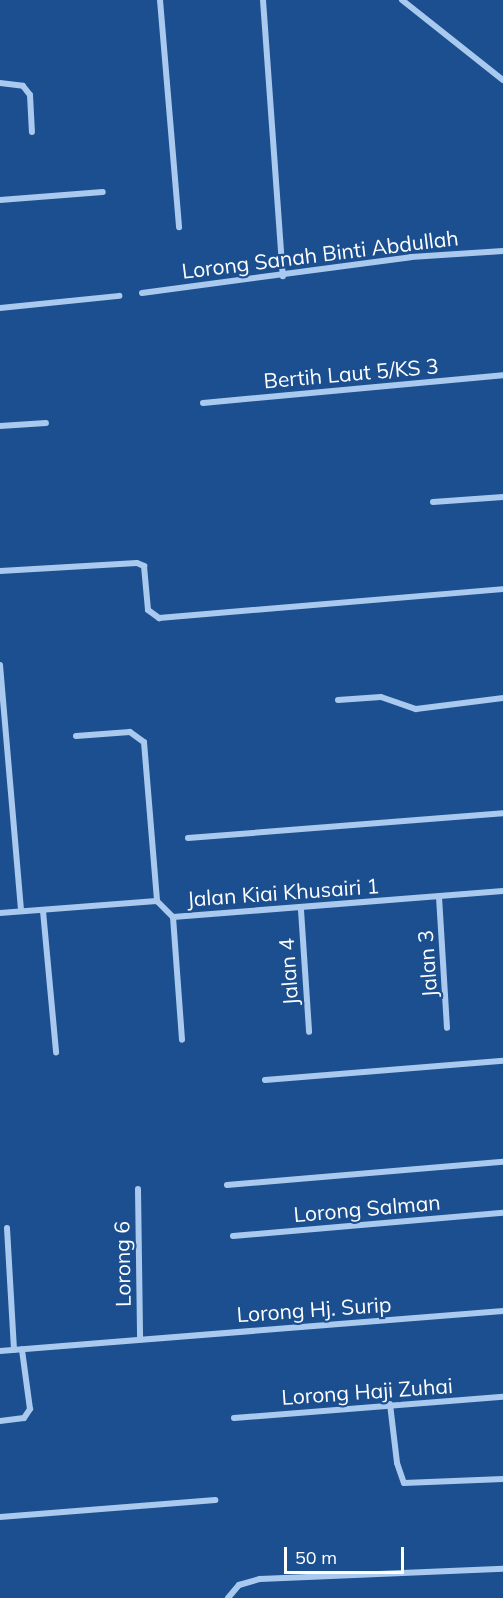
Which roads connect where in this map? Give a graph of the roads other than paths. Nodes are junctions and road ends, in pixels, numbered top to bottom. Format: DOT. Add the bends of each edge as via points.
graph roads {
  1 [pos="160,0"];
  2 [pos="263,0"];
  3 [pos="402,0"];
  4 [pos="503,80"];
  5 [pos="0,83"];
  6 [pos="32,132"];
  7 [pos="103,192"];
  8 [pos="0,200"];
  9 [pos="179,227"];
  10 [pos="503,251"];
  11 [pos="284,276"];
  12 [pos="142,293"];
  13 [pos="119,296"];
  14 [pos="0,308"];
  15 [pos="503,375"];
  16 [pos="202,403"];
  17 [pos="46,423"];
  18 [pos="0,426"];
  19 [pos="503,497"];
  20 [pos="433,502"];
  21 [pos="0,571"];
  22 [pos="503,590"];
  23 [pos="0,665"];
  24 [pos="503,698"];
  25 [pos="338,700"];
  26 [pos="76,736"];
  27 [pos="503,813"];
  28 [pos="188,838"];
  29 [pos="503,891"];
  30 [pos="439,897"];
  31 [pos="157,901"];
  32 [pos="21,910"];
  33 [pos="43,910"];
  34 [pos="301,910"];
  35 [pos="0,913"];
  36 [pos="173,917"];
  37 [pos="447,1029"];
  38 [pos="309,1032"];
  39 [pos="182,1040"];
  40 [pos="56,1052"];
  41 [pos="503,1062"];
  42 [pos="265,1080"];
  43 [pos="503,1162"];
  44 [pos="227,1185"];
  45 [pos="138,1189"];
  46 [pos="503,1213"];
  47 [pos="8,1228"];
  48 [pos="233,1236"];
  49 [pos="503,1311"];
  50 [pos="140,1338"];
  51 [pos="18,1350"];
  52 [pos="0,1352"];
  53 [pos="503,1397"];
  54 [pos="390,1404"];
  55 [pos="234,1418"];
  56 [pos="0,1421"];
  57 [pos="503,1479"];
  58 [pos="215,1500"];
  59 [pos="0,1517"];
  60 [pos="503,1569"];
  61 [pos="228,1598"];
  1 -- 9 [label="street"];
  2 -- 11 [label="street"];
  3 -- 4 [label="street"];
  5 -- 6 [label="street" via="23,86 30,95"];
  7 -- 8 [label="street"];
  10 -- 11 [label="street, Lorong Sanah Binti Abdullah" via="411,257"];
  11 -- 12 [label="street, Lorong Sanah Binti Abdullah"];
  13 -- 14 [label="street"];
  15 -- 16 [label="street, Bertih Laut 5/KS 3"];
  17 -- 18 [label="street"];
  19 -- 20 [label="street"];
  21 -- 22 [label="street" via="137,563 144,566 148,610 159,618"];
  23 -- 32 [label="street"];
  24 -- 25 [label="street" via="416,709 381,698"];
  26 -- 31 [label="street" via="130,732 144,742"];
  27 -- 28 [label="street"];
  29 -- 30 [label="street, Jalan Kiai Khusairi 1"];
  30 -- 34 [label="street, Jalan Kiai Khusairi 1"];
  30 -- 37 [label="street, Jalan 3"];
  31 -- 33 [label="street, Jalan Kiai Khusairi 1"];
  31 -- 36 [label="street, Jalan Kiai Khusairi 1"];
  32 -- 33 [label="street, Jalan Kiai Khusairi 1"];
  32 -- 35 [label="street, Jalan Kiai Khusairi 1"];
  33 -- 40 [label="street"];
  34 -- 36 [label="street, Jalan Kiai Khusairi 1"];
  34 -- 38 [label="street, Jalan 4"];
  36 -- 39 [label="street"];
  41 -- 42 [label="street"];
  43 -- 44 [label="street"];
  45 -- 50 [label="street, Lorong 6"];
  46 -- 48 [label="street, Lorong Salman"];
  47 -- 51 [label="street"];
  49 -- 50 [label="street, Lorong Hj. Surip"];
  50 -- 51 [label="street, Lorong Hj. Surip"];
  51 -- 52 [label="street, Lorong Hj. Surip"];
  51 -- 56 [label="street" via="30,1409 24,1418"];
  53 -- 54 [label="street, Lorong Haji Zuhai"];
  54 -- 55 [label="street, Lorong Haji Zuhai"];
  54 -- 57 [label="street" via="397,1463 404,1483"];
  58 -- 59 [label="street"];
  60 -- 61 [label="street" via="260,1579 239,1585"];
}
